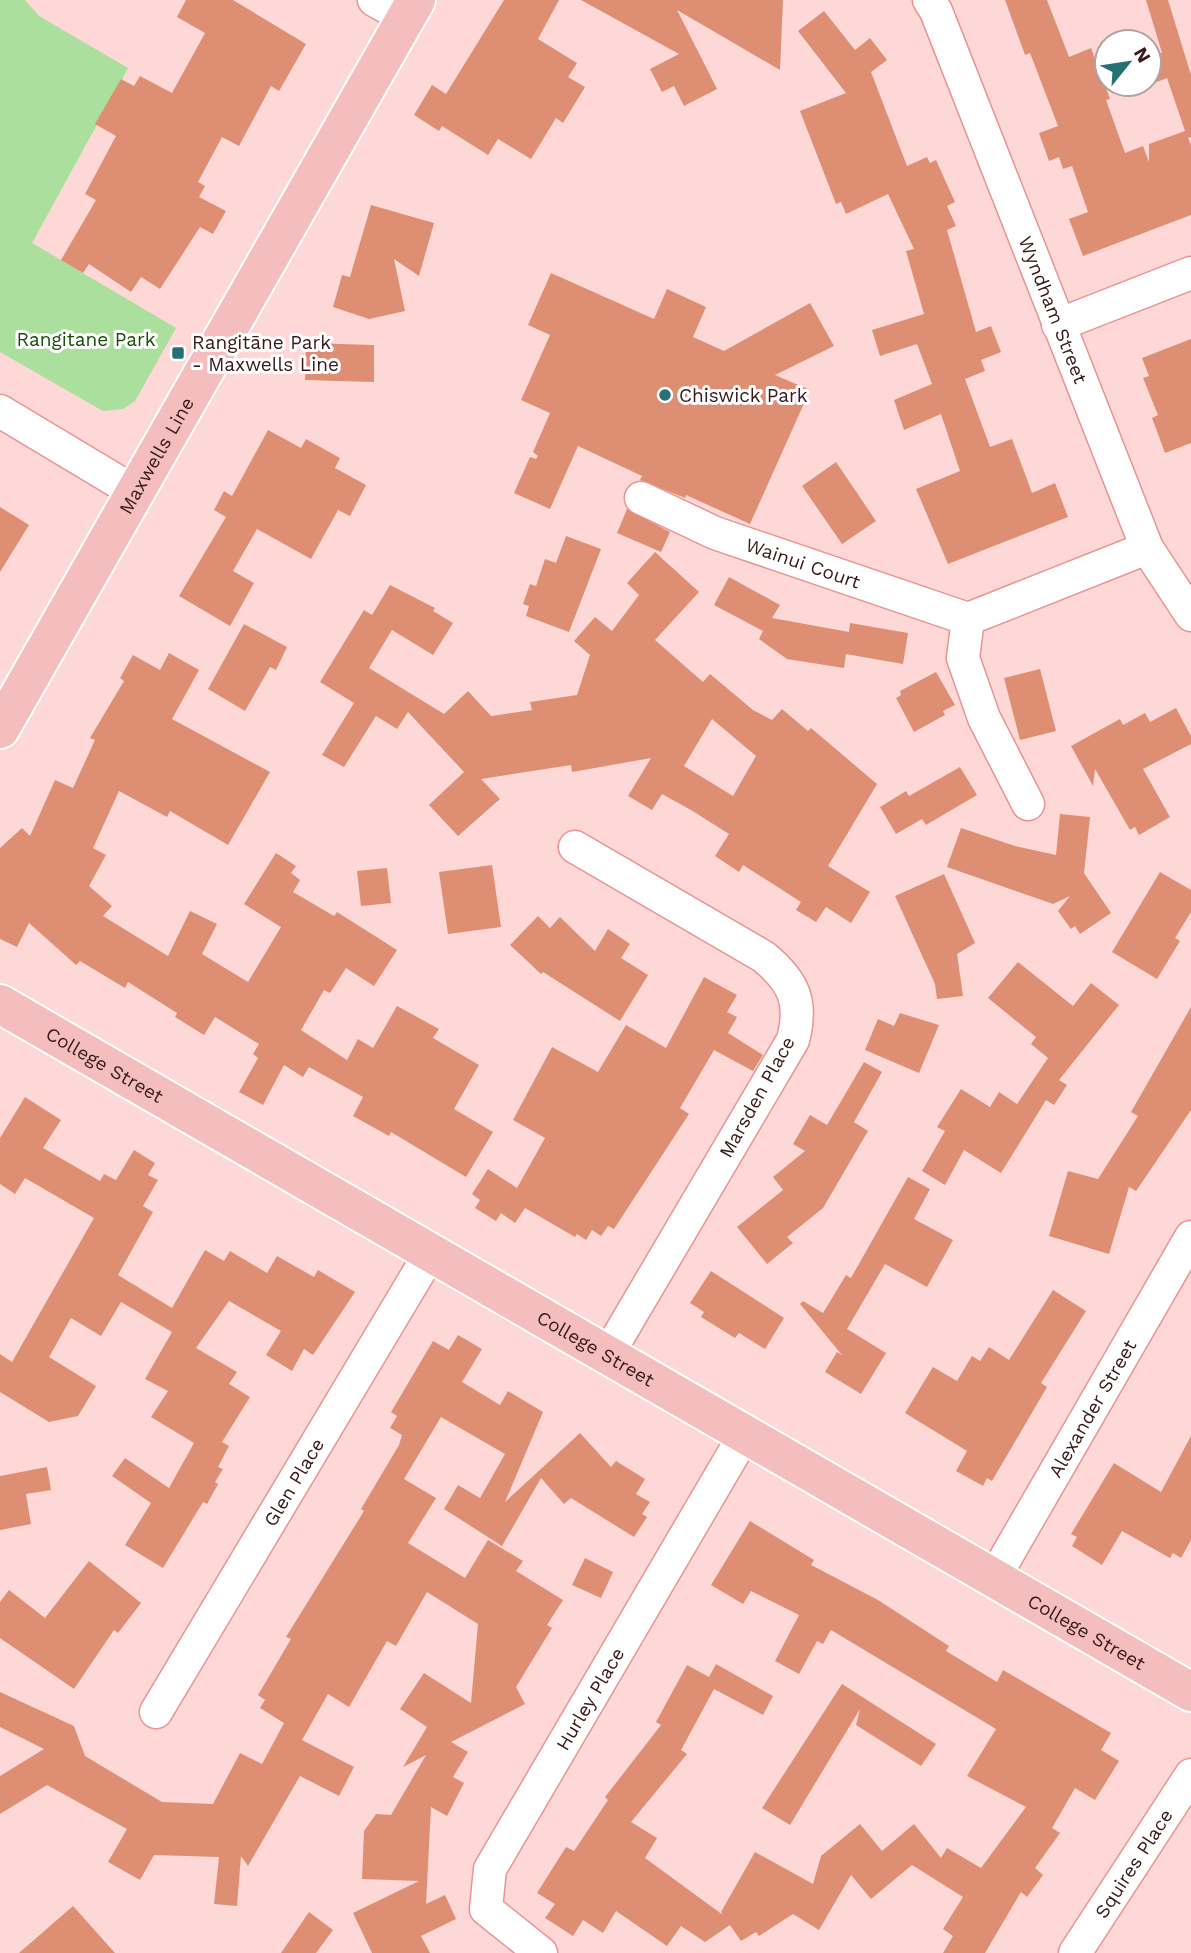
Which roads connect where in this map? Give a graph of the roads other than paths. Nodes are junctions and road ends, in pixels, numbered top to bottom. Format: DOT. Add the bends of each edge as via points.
graph roads {
  1 [pos="929,0"];
  2 [pos="399,6"];
  3 [pos="1191,273"];
  4 [pos="1058,325"];
  5 [pos="0,411"];
  6 [pos="135,492"];
  7 [pos="641,498"];
  8 [pos="1147,548"];
  9 [pos="1191,615"];
  10 [pos="968,619"];
  11 [pos="0,729"];
  12 [pos="1028,804"];
  13 [pos="575,847"];
  14 [pos="0,1004"];
  15 [pos="1191,1237"];
  16 [pos="431,1252"];
  17 [pos="608,1354"];
  18 [pos="745,1434"];
  19 [pos="994,1578"];
  20 [pos="1191,1692"];
  21 [pos="156,1712"];
  22 [pos="1191,1774"];
  23 [pos="541,1953"];
  24 [pos="1075,1953"];
  1 -- 4 [label="street, Wyndham Street"];
  2 -- 6 [label="main road, Maxwells Line"];
  3 -- 4 [label="street"];
  4 -- 8 [label="street, Wyndham Street"];
  5 -- 6 [label="street"];
  6 -- 11 [label="main road, Maxwells Line"];
  7 -- 10 [label="street, Wainui Court" via="715,533"];
  8 -- 9 [label="street, Wyndham Street"];
  8 -- 10 [label="street"];
  10 -- 12 [label="street" via="962,658 984,718"];
  13 -- 17 [label="street, Marsden Place" via="764,957 785,975 799,1018 793,1040"];
  14 -- 16 [label="main road, College Street"];
  15 -- 19 [label="street, Alexander Street"];
  16 -- 17 [label="main road, College Street"];
  16 -- 21 [label="street, Glen Place"];
  17 -- 18 [label="main road, College Street"];
  18 -- 19 [label="main road, College Street"];
  18 -- 23 [label="street, Hurley Place" via="490,1869 486,1909"];
  19 -- 20 [label="main road, College Street"];
  22 -- 24 [label="street, Squires Place"];
}
